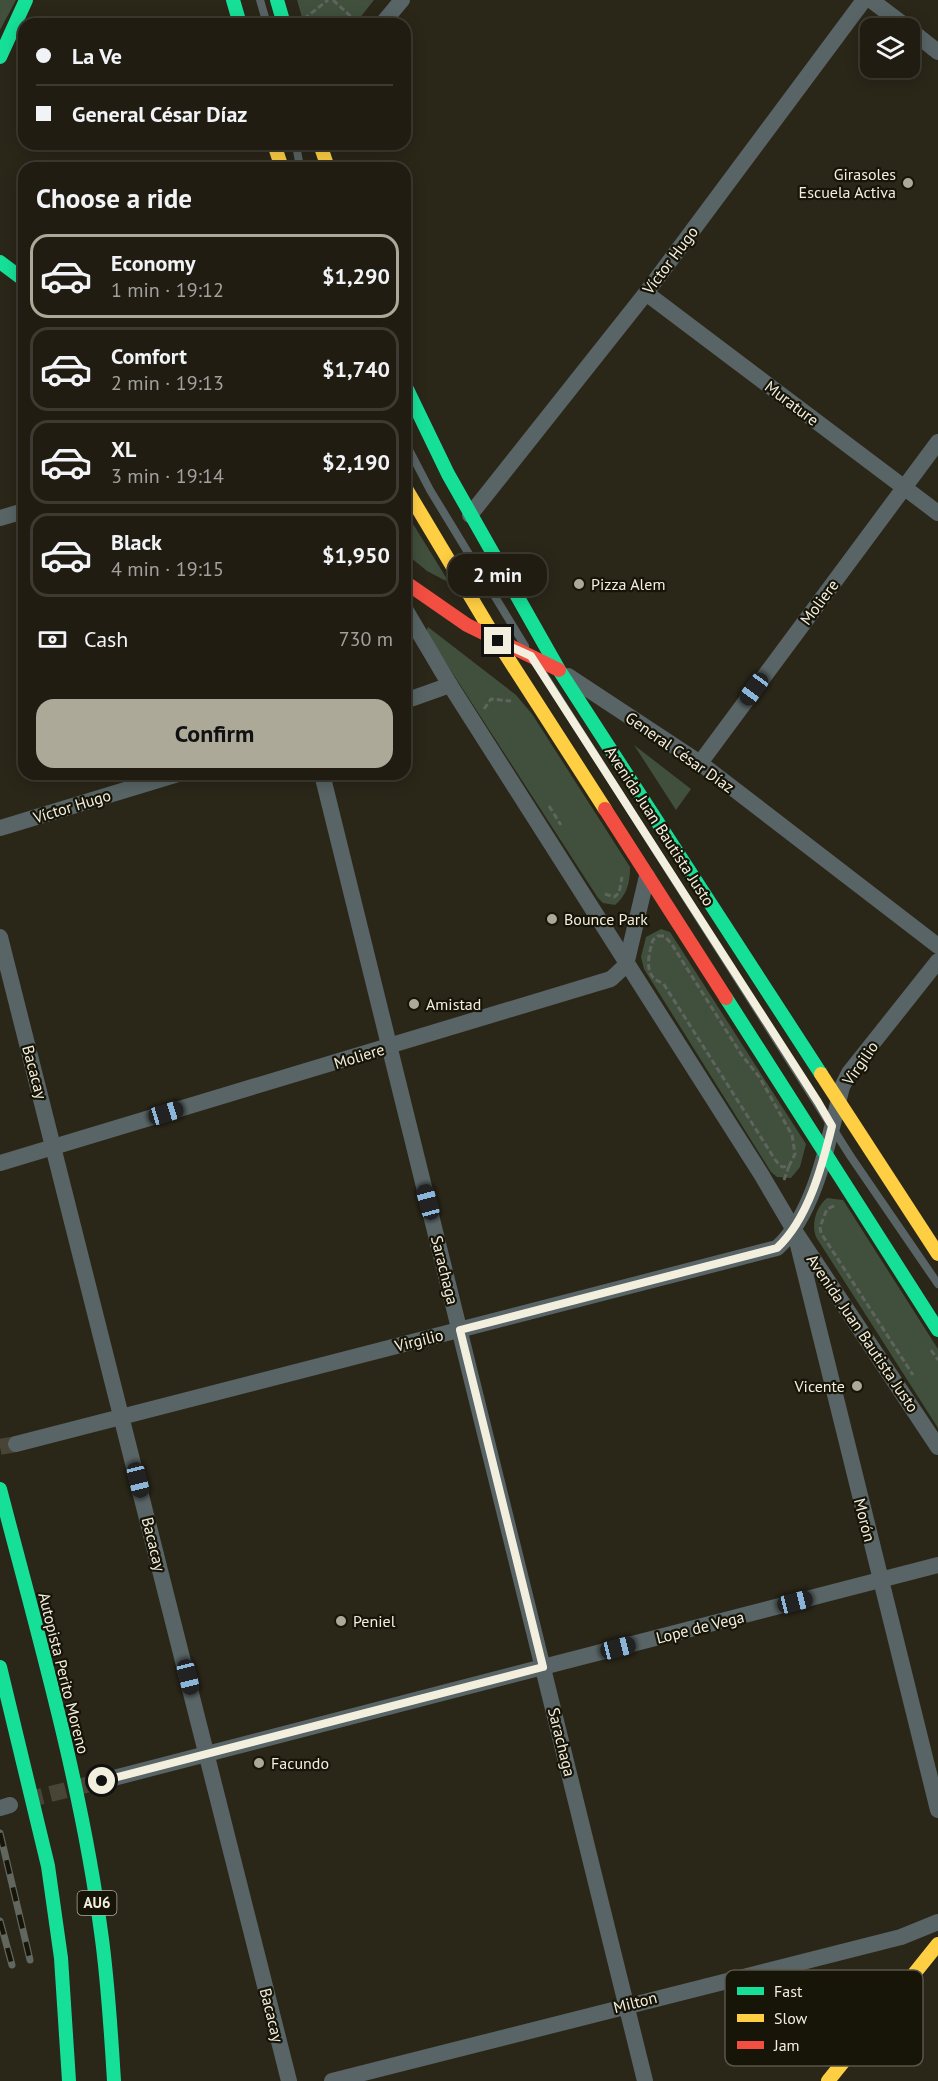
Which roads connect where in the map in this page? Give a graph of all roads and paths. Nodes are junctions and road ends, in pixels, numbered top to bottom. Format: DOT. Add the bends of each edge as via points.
graph roads {
  1 [pos="26,0"];
  2 [pos="233,0"];
  3 [pos="260,0"];
  4 [pos="277,0"];
  5 [pos="328,0"];
  6 [pos="333,0"];
  7 [pos="402,0"];
  8 [pos="864,0"];
  9 [pos="871,0"];
  10 [pos="238,18"];
  11 [pos="265,18"];
  12 [pos="282,18"];
  13 [pos="305,18"];
  14 [pos="352,18"];
  15 [pos="387,18"];
  16 [pos="894,18"];
  17 [pos="920,38"];
  18 [pos="938,52"];
  19 [pos="0,57"];
  20 [pos="0,262"];
  21 [pos="18,276"];
  22 [pos="646,293"];
  23 [pos="411,397"];
  24 [pos="938,442"];
  25 [pos="411,454"];
  26 [pos="904,487"];
  27 [pos="411,497"];
  28 [pos="18,513"];
  29 [pos="938,513"];
  30 [pos="470,515"];
  31 [pos="0,518"];
  32 [pos="411,586"];
  33 [pos="411,619"];
  34 [pos="498,641"];
  35 [pos="531,656"];
  36 [pos="559,670"];
  37 [pos="450,685"];
  38 [pos="411,699"];
  39 [pos="478,701"];
  40 [pos="513,702"];
  41 [pos="483,710"];
  42 [pos="491,718"];
  43 [pos="700,763"];
  44 [pos="141,780"];
  45 [pos="323,780"];
  46 [pos="548,804"];
  47 [pos="0,828"];
  48 [pos="566,832"];
  49 [pos="622,868"];
  50 [pos="647,876"];
  51 [pos="601,889"];
  52 [pos="614,897"];
  53 [pos="612,905"];
  54 [pos="0,937"];
  55 [pos="938,946"];
  56 [pos="938,961"];
  57 [pos="626,965"];
  58 [pos="389,1047"];
  59 [pos="838,1102"];
  60 [pos="832,1126"];
  61 [pos="55,1147"];
  62 [pos="795,1154"];
  63 [pos="825,1154"];
  64 [pos="803,1157"];
  65 [pos="0,1163"];
  66 [pos="789,1166"];
  67 [pos="784,1179"];
  68 [pos="826,1198"];
  69 [pos="794,1230"];
  70 [pos="938,1254"];
  71 [pos="938,1284"];
  72 [pos="460,1330"];
  73 [pos="938,1330"];
  74 [pos="916,1381"];
  75 [pos="122,1416"];
  76 [pos="16,1444"];
  77 [pos="938,1447"];
  78 [pos="0,1489"];
  79 [pos="938,1565"];
  80 [pos="880,1581"];
  81 [pos="0,1667"];
  82 [pos="543,1667"];
  83 [pos="206,1754"];
  84 [pos="102,1781"];
  85 [pos="938,1810"];
  86 [pos="938,1922"];
  87 [pos="938,1944"];
  88 [pos="769,1970"];
  89 [pos="917,1970"];
  90 [pos="725,1981"];
  91 [pos="627,2005"];
  92 [pos="840,2066"];
  93 [pos="69,2081"];
  94 [pos="114,2081"];
  95 [pos="289,2081"];
  96 [pos="332,2081"];
  97 [pos="645,2081"];
  98 [pos="828,2081"];
  1 -- 19 [label="main road"];
  2 -- 10 [label="main road"];
  3 -- 11 [label="lane"];
  4 -- 12 [label="main road"];
  5 -- 13 [label="path"];
  6 -- 14 [label="path"];
  7 -- 15 [label="street"];
  8 -- 22 [label="street, Víctor Hugo"];
  9 -- 16 [label="street"];
  17 -- 18 [label="street"];
  20 -- 21 [label="main road"];
  22 -- 26 [label="street, Murature"];
  22 -- 30 [label="street, Víctor Hugo"];
  23 -- 30 [label="main road, Avenida Juan Bautista Justo"];
  24 -- 26 [label="street, Moliere"];
  25 -- 35 [label="lane" via="435,500"];
  26 -- 29 [label="street, Murature"];
  26 -- 43 [label="street, Moliere"];
  27 -- 34 [label="main road"];
  28 -- 31 [label="street"];
  30 -- 36 [label="main road, Avenida Juan Bautista Justo"];
  32 -- 34 [label="main road, General César Díaz"];
  33 -- 37 [label="street, Avenida Juan Bautista Justo"];
  34 -- 35 [label="main road, General César Díaz"];
  34 -- 50 [label="main road"];
  35 -- 36 [label="main road, General César Díaz"];
  35 -- 60 [label="lane"];
  36 -- 43 [label="street, General César Díaz"];
  36 -- 59 [label="main road, Avenida Juan Bautista Justo"];
  37 -- 38 [label="street"];
  37 -- 57 [label="street, Avenida Juan Bautista Justo"];
  39 -- 41 [label="path"];
  40 -- 41 [label="path" via="491,699"];
  41 -- 42 [label="path"];
  43 -- 55 [label="street, General César Díaz"];
  44 -- 47 [label="street, Víctor Hugo"];
  45 -- 58 [label="street, Sarachaga"];
  46 -- 48 [label="path"];
  49 -- 52 [label="path" via="619,893"];
  50 -- 57 [label="street"];
  50 -- 63 [label="main road"];
  51 -- 52 [label="path"];
  52 -- 53 [label="path"];
  54 -- 61 [label="street, Bacacay"];
  56 -- 59 [label="street, Virgilio" via="849,1073"];
  57 -- 58 [label="street, Moliere" via="611,979"];
  57 -- 69 [label="street, Avenida Juan Bautista Justo"];
  58 -- 61 [label="street, Moliere"];
  58 -- 72 [label="street, Sarachaga"];
  59 -- 60 [label="street, Virgilio"];
  59 -- 70 [label="main road, Avenida Juan Bautista Justo"];
  60 -- 63 [label="street, Virgilio"];
  60 -- 71 [label="lane"];
  61 -- 65 [label="street, Moliere"];
  61 -- 75 [label="street, Bacacay"];
  62 -- 64 [label="path"];
  62 -- 66 [label="path"];
  62 -- 66 [label="path" via="792,1135 760,1078 670,943 664,936 655,938 647,959 651,977 663,983 776,1161 782,1167"];
  63 -- 69 [label="street, Virgilio"];
  63 -- 73 [label="main road"];
  66 -- 67 [label="path"];
  68 -- 74 [label="path" via="828,1208 821,1233"];
  69 -- 72 [label="street, Virgilio" via="777,1248"];
  69 -- 77 [label="street, Avenida Juan Bautista Justo"];
  69 -- 80 [label="street, Morón"];
  72 -- 75 [label="street, Virgilio"];
  72 -- 82 [label="street, Sarachaga"];
  75 -- 76 [label="street, Virgilio"];
  75 -- 83 [label="street, Bacacay"];
  78 -- 94 [label="main road, Autopista Perito Moreno / AU6" via="85,1825 112,2032"];
  79 -- 80 [label="street, Lope de Vega"];
  80 -- 82 [label="street, Lope de Vega"];
  80 -- 85 [label="street, Morón"];
  81 -- 93 [label="main road, AU6" via="42,1837 63,1975"];
  82 -- 83 [label="street, Lope de Vega"];
  82 -- 91 [label="street, Sarachaga"];
  83 -- 84 [label="street, Lope de Vega"];
  83 -- 95 [label="street, Bacacay"];
  86 -- 88 [label="street, Milton" via="902,1937"];
  87 -- 89 [label="main road"];
  90 -- 91 [label="street, Milton"];
  91 -- 96 [label="street, Milton"];
  91 -- 97 [label="street, Sarachaga"];
  92 -- 98 [label="main road"];
}
